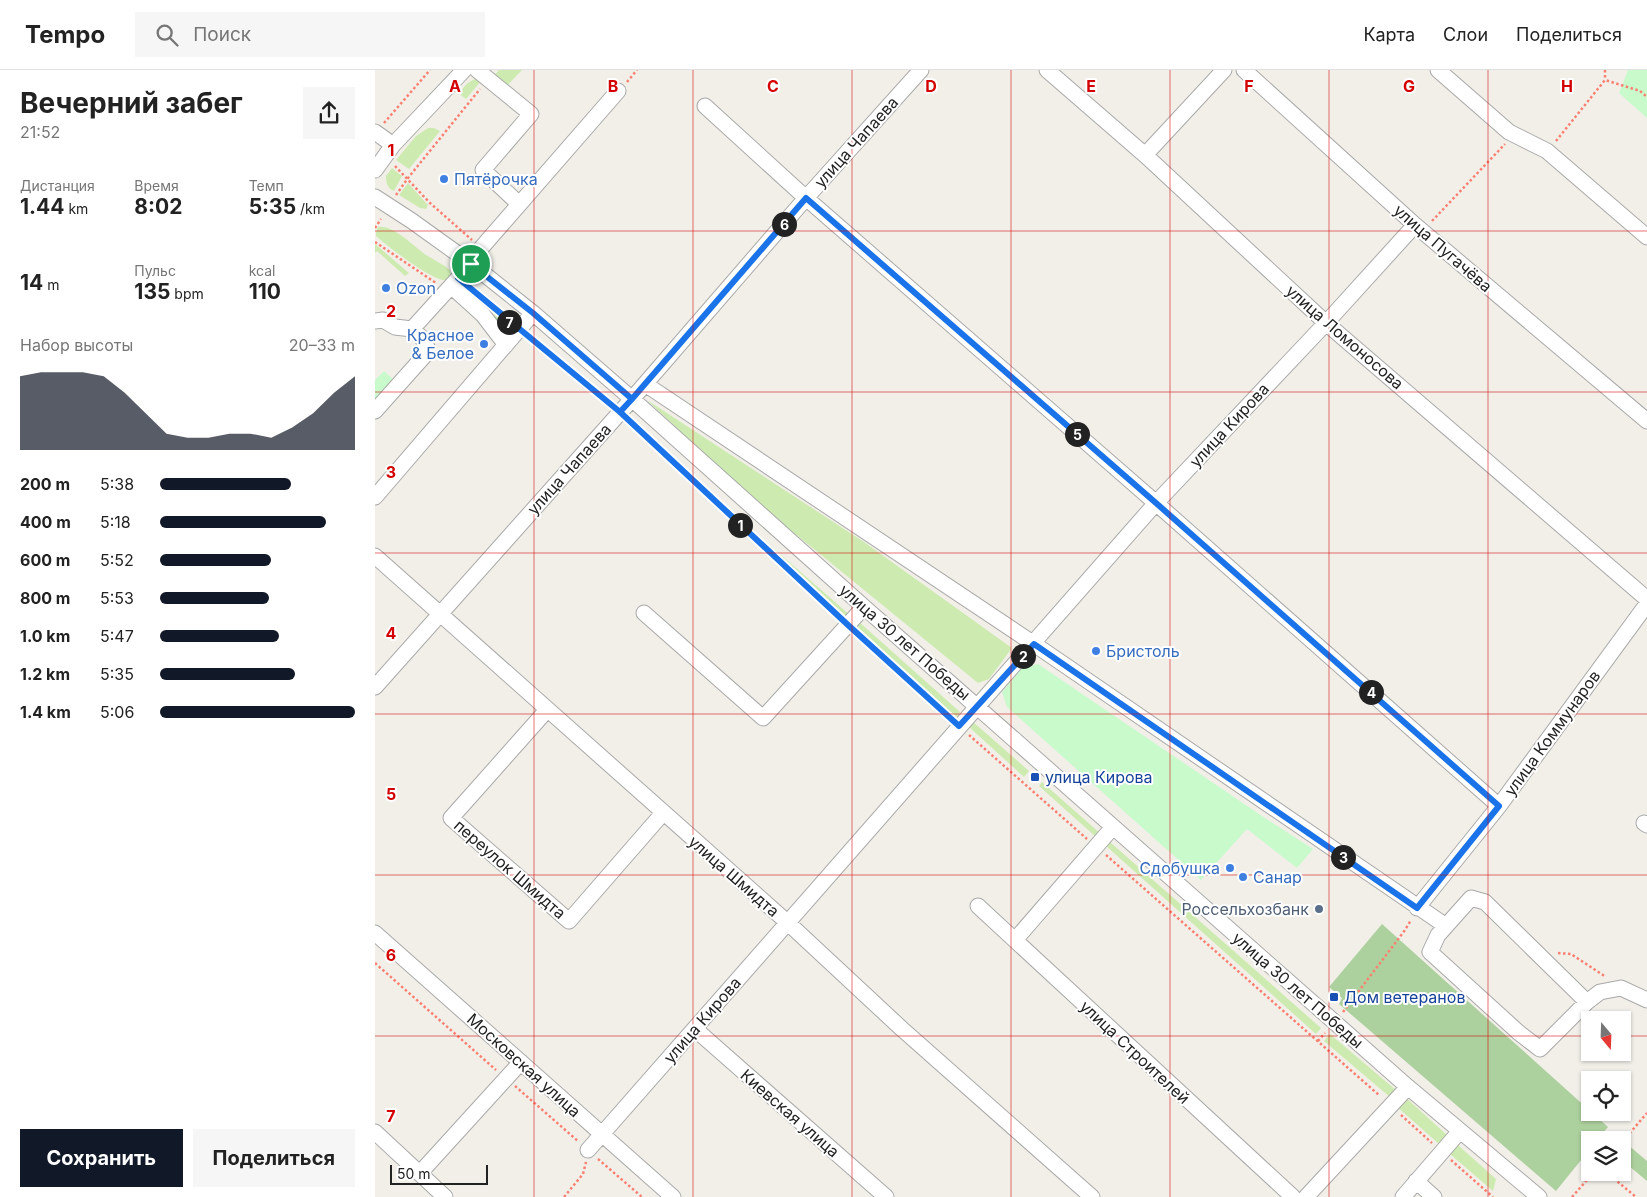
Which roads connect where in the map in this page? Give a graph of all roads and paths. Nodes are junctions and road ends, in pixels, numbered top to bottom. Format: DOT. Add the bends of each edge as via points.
graph roads {
  1 [pos="430,70"];
  2 [pos="464,70"];
  3 [pos="921,70"];
  4 [pos="1047,70"];
  5 [pos="1224,70"];
  6 [pos="1244,70"];
  7 [pos="1438,70"];
  8 [pos="1605,70"];
  9 [pos="483,74"];
  10 [pos="1605,80"];
  11 [pos="618,91"];
  12 [pos="1647,97"];
  13 [pos="705,106"];
  14 [pos="376,132"];
  15 [pos="1514,134"];
  16 [pos="393,145"];
  17 [pos="1547,151"];
  18 [pos="1145,155"];
  19 [pos="391,161"];
  20 [pos="375,170"];
  21 [pos="407,178"];
  22 [pos="396,195"];
  23 [pos="375,197"];
  24 [pos="806,198"];
  25 [pos="519,204"];
  26 [pos="381,219"];
  27 [pos="375,228"];
  28 [pos="1418,229"];
  29 [pos="1647,237"];
  30 [pos="375,242"];
  31 [pos="473,259"];
  32 [pos="450,288"];
  33 [pos="533,313"];
  34 [pos="375,321"];
  35 [pos="1326,323"];
  36 [pos="412,329"];
  37 [pos="519,330"];
  38 [pos="506,345"];
  39 [pos="645,384"];
  40 [pos="632,399"];
  41 [pos="375,410"];
  42 [pos="620,412"];
  43 [pos="1647,421"];
  44 [pos="375,497"];
  45 [pos="1156,503"];
  46 [pos="375,556"];
  47 [pos="1647,599"];
  48 [pos="1647,604"];
  49 [pos="864,607"];
  50 [pos="440,613"];
  51 [pos="644,613"];
  52 [pos="848,625"];
  53 [pos="1034,644"];
  54 [pos="375,687"];
  55 [pos="977,706"];
  56 [pos="547,710"];
  57 [pos="959,726"];
  58 [pos="1499,806"];
  59 [pos="663,813"];
  60 [pos="1113,827"];
  61 [pos="1096,846"];
  62 [pos="978,906"];
  63 [pos="1417,908"];
  64 [pos="787,922"];
  65 [pos="1446,926"];
  66 [pos="375,933"];
  67 [pos="1015,940"];
  68 [pos="1535,952"];
  69 [pos="375,963"];
  70 [pos="1621,988"];
  71 [pos="1647,1000"];
  72 [pos="1587,1002"];
  73 [pos="1343,1013"];
  74 [pos="695,1029"];
  75 [pos="521,1062"];
  76 [pos="506,1078"];
  77 [pos="1408,1087"];
  78 [pos="1391,1105"];
  79 [pos="1647,1114"];
  80 [pos="1460,1131"];
  81 [pos="375,1132"];
  82 [pos="1631,1132"];
  83 [pos="601,1134"];
  84 [pos="588,1150"];
  85 [pos="1442,1152"];
  86 [pos="419,1173"];
  87 [pos="1416,1181"];
  88 [pos="1586,1181"];
  89 [pos="1617,1181"];
  90 [pos="445,1197"];
  91 [pos="564,1197"];
  92 [pos="642,1197"];
  93 [pos="673,1197"];
  94 [pos="886,1197"];
  95 [pos="1092,1197"];
  96 [pos="1293,1197"];
  97 [pos="1306,1197"];
  98 [pos="1403,1197"];
  99 [pos="1434,1197"];
  100 [pos="1493,1197"];
  101 [pos="1539,1197"];
  102 [pos="1573,1197"];
  103 [pos="1636,1197"];
  1 -- 14 [label="path"];
  2 -- 16 [label="street"];
  3 -- 24 [label="street, улица Чапаева"];
  4 -- 18 [label="street, улица Ломоносова"];
  5 -- 18 [label="street"];
  6 -- 28 [label="street, улица Пугачёва"];
  7 -- 15 [label="street"];
  8 -- 10 [label="path"];
  9 -- 21 [label="path"];
  9 -- 25 [label="street" via="531,114 483,170"];
  10 -- 12 [label="path" via="1640,91"];
  10 -- 17 [label="path"];
  11 -- 25 [label="street"];
  13 -- 24 [label="street"];
  14 -- 16 [label="street"];
  15 -- 17 [label="street"];
  15 -- 28 [label="path"];
  16 -- 20 [label="street"];
  17 -- 29 [label="street"];
  18 -- 35 [label="street, улица Ломоносова"];
  19 -- 21 [label="path"];
  21 -- 22 [label="path"];
  21 -- 31 [label="path" via="476,243"];
  23 -- 31 [label="street, улица 30 лет Победы"];
  24 -- 39 [label="street, улица Чапаева"];
  24 -- 45 [label="street"];
  25 -- 31 [label="street"];
  26 -- 27 [label="path"];
  28 -- 35 [label="street, улица Кирова"];
  28 -- 43 [label="street, улица Пугачёва"];
  30 -- 32 [label="path" via="426,277"];
  31 -- 32 [label="street"];
  31 -- 33 [label="street, улица 30 лет Победы"];
  32 -- 36 [label="street"];
  32 -- 38 [label="street" via="483,315"];
  33 -- 37 [label="street"];
  33 -- 40 [label="street, улица 30 лет Победы"];
  34 -- 36 [label="street" via="383,320 395,327"];
  35 -- 45 [label="street, улица Кирова"];
  35 -- 47 [label="street, улица Ломоносова"];
  36 -- 41 [label="street" via="426,343 427,351"];
  37 -- 38 [label="street"];
  37 -- 42 [label="path"];
  38 -- 44 [label="street"];
  39 -- 40 [label="street, улица Чапаева"];
  39 -- 53 [label="street"];
  40 -- 42 [label="street, улица Чапаева"];
  40 -- 49 [label="street, улица 30 лет Победы"];
  42 -- 50 [label="street, улица Чапаева"];
  42 -- 52 [label="path"];
  45 -- 53 [label="street, улица Кирова"];
  45 -- 58 [label="street"];
  46 -- 50 [label="street, улица Шмидта"];
  48 -- 58 [label="street, улица Коммунаров"];
  49 -- 52 [label="street"];
  49 -- 55 [label="street, улица 30 лет Победы"];
  50 -- 54 [label="street, улица Чапаева"];
  50 -- 56 [label="street, улица Шмидта"];
  51 -- 52 [label="street" via="763,718"];
  52 -- 57 [label="path"];
  53 -- 55 [label="street, улица Кирова"];
  53 -- 63 [label="street"];
  55 -- 57 [label="street, улица Кирова"];
  55 -- 60 [label="street, улица 30 лет Победы"];
  56 -- 59 [label="street, улица Шмидта"];
  56 -- 59 [label="street, переулок Шмидта" via="451,818 569,921"];
  57 -- 61 [label="path"];
  57 -- 64 [label="street, улица Кирова"];
  58 -- 63 [label="street, улица Коммунаров"];
  59 -- 64 [label="street, улица Шмидта"];
  60 -- 61 [label="street"];
  60 -- 77 [label="street, улица 30 лет Победы"];
  61 -- 67 [label="street"];
  61 -- 78 [label="path"];
  62 -- 67 [label="street, улица Строителей"];
  63 -- 65 [label="street"];
  63 -- 73 [label="path" via="1405,930"];
  64 -- 74 [label="street, улица Кирова"];
  64 -- 95 [label="street, улица Шмидта"];
  65 -- 68 [label="street" via="1471,898 1485,902"];
  65 -- 72 [label="street" via="1430,952 1540,1049"];
  66 -- 75 [label="street, Московская улица"];
  67 -- 96 [label="street, улица Строителей"];
  68 -- 70 [label="path" via="1571,954"];
  68 -- 72 [label="street"];
  69 -- 76 [label="path"];
  70 -- 71 [label="street"];
  70 -- 72 [label="street" via="1600,992"];
  74 -- 83 [label="street, улица Кирова"];
  74 -- 94 [label="street, Киевская улица"];
  75 -- 76 [label="street"];
  75 -- 83 [label="street, Московская улица"];
  76 -- 84 [label="path"];
  76 -- 86 [label="street"];
  77 -- 78 [label="street"];
  77 -- 80 [label="street, улица 30 лет Победы"];
  78 -- 85 [label="path"];
  78 -- 97 [label="street"];
  79 -- 82 [label="path"];
  80 -- 85 [label="street"];
  80 -- 101 [label="street, улица 30 лет Победы"];
  81 -- 86 [label="street"];
  83 -- 84 [label="street, улица Кирова"];
  83 -- 93 [label="street, Московская улица"];
  84 -- 91 [label="path" via="583,1174"];
  84 -- 92 [label="path"];
  85 -- 87 [label="street"];
  85 -- 100 [label="path"];
  86 -- 90 [label="street"];
  87 -- 98 [label="street"];
  87 -- 99 [label="street"];
  88 -- 102 [label="path"];
  89 -- 103 [label="path"];
}
